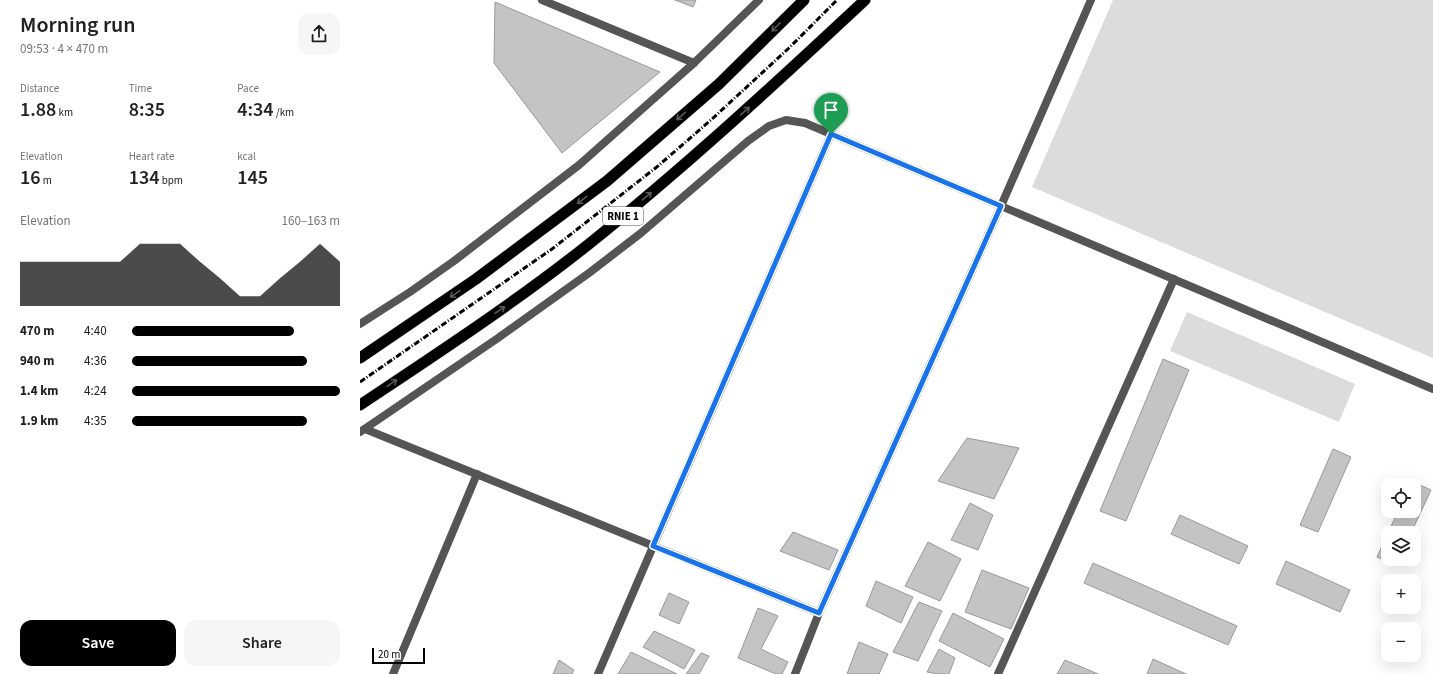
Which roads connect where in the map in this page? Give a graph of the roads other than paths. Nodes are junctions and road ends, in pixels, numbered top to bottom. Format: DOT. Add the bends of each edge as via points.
graph roads {
  1 [pos="542,0"];
  2 [pos="759,0"];
  3 [pos="804,0"];
  4 [pos="865,0"];
  5 [pos="1090,0"];
  6 [pos="694,63"];
  7 [pos="831,134"];
  8 [pos="1001,206"];
  9 [pos="1174,279"];
  10 [pos="360,324"];
  11 [pos="360,358"];
  12 [pos="1433,389"];
  13 [pos="360,405"];
  14 [pos="362,430"];
  15 [pos="477,474"];
  16 [pos="653,546"];
  17 [pos="819,613"];
  18 [pos="392,674"];
  19 [pos="598,674"];
  20 [pos="795,674"];
  21 [pos="998,674"];
  1 -- 6 [label="street"];
  2 -- 6 [label="street"];
  3 -- 11 [label="highway, one-way" via="720,84 606,181 476,279"];
  13 -- 4 [label="highway, RNIE 1, one-way" via="524,294 589,244 682,167"];
  5 -- 8 [label="street"];
  6 -- 10 [label="street" via="573,170 410,292"];
  7 -- 8 [label="street"];
  7 -- 14 [label="street" via="805,123 786,120 769,126 589,273"];
  7 -- 16 [label="street"];
  8 -- 9 [label="street"];
  8 -- 17 [label="street"];
  9 -- 12 [label="street"];
  9 -- 21 [label="street"];
  14 -- 15 [label="street"];
  15 -- 16 [label="street"];
  15 -- 18 [label="street"];
  16 -- 17 [label="street"];
  16 -- 19 [label="street"];
  17 -- 20 [label="street"];
}
